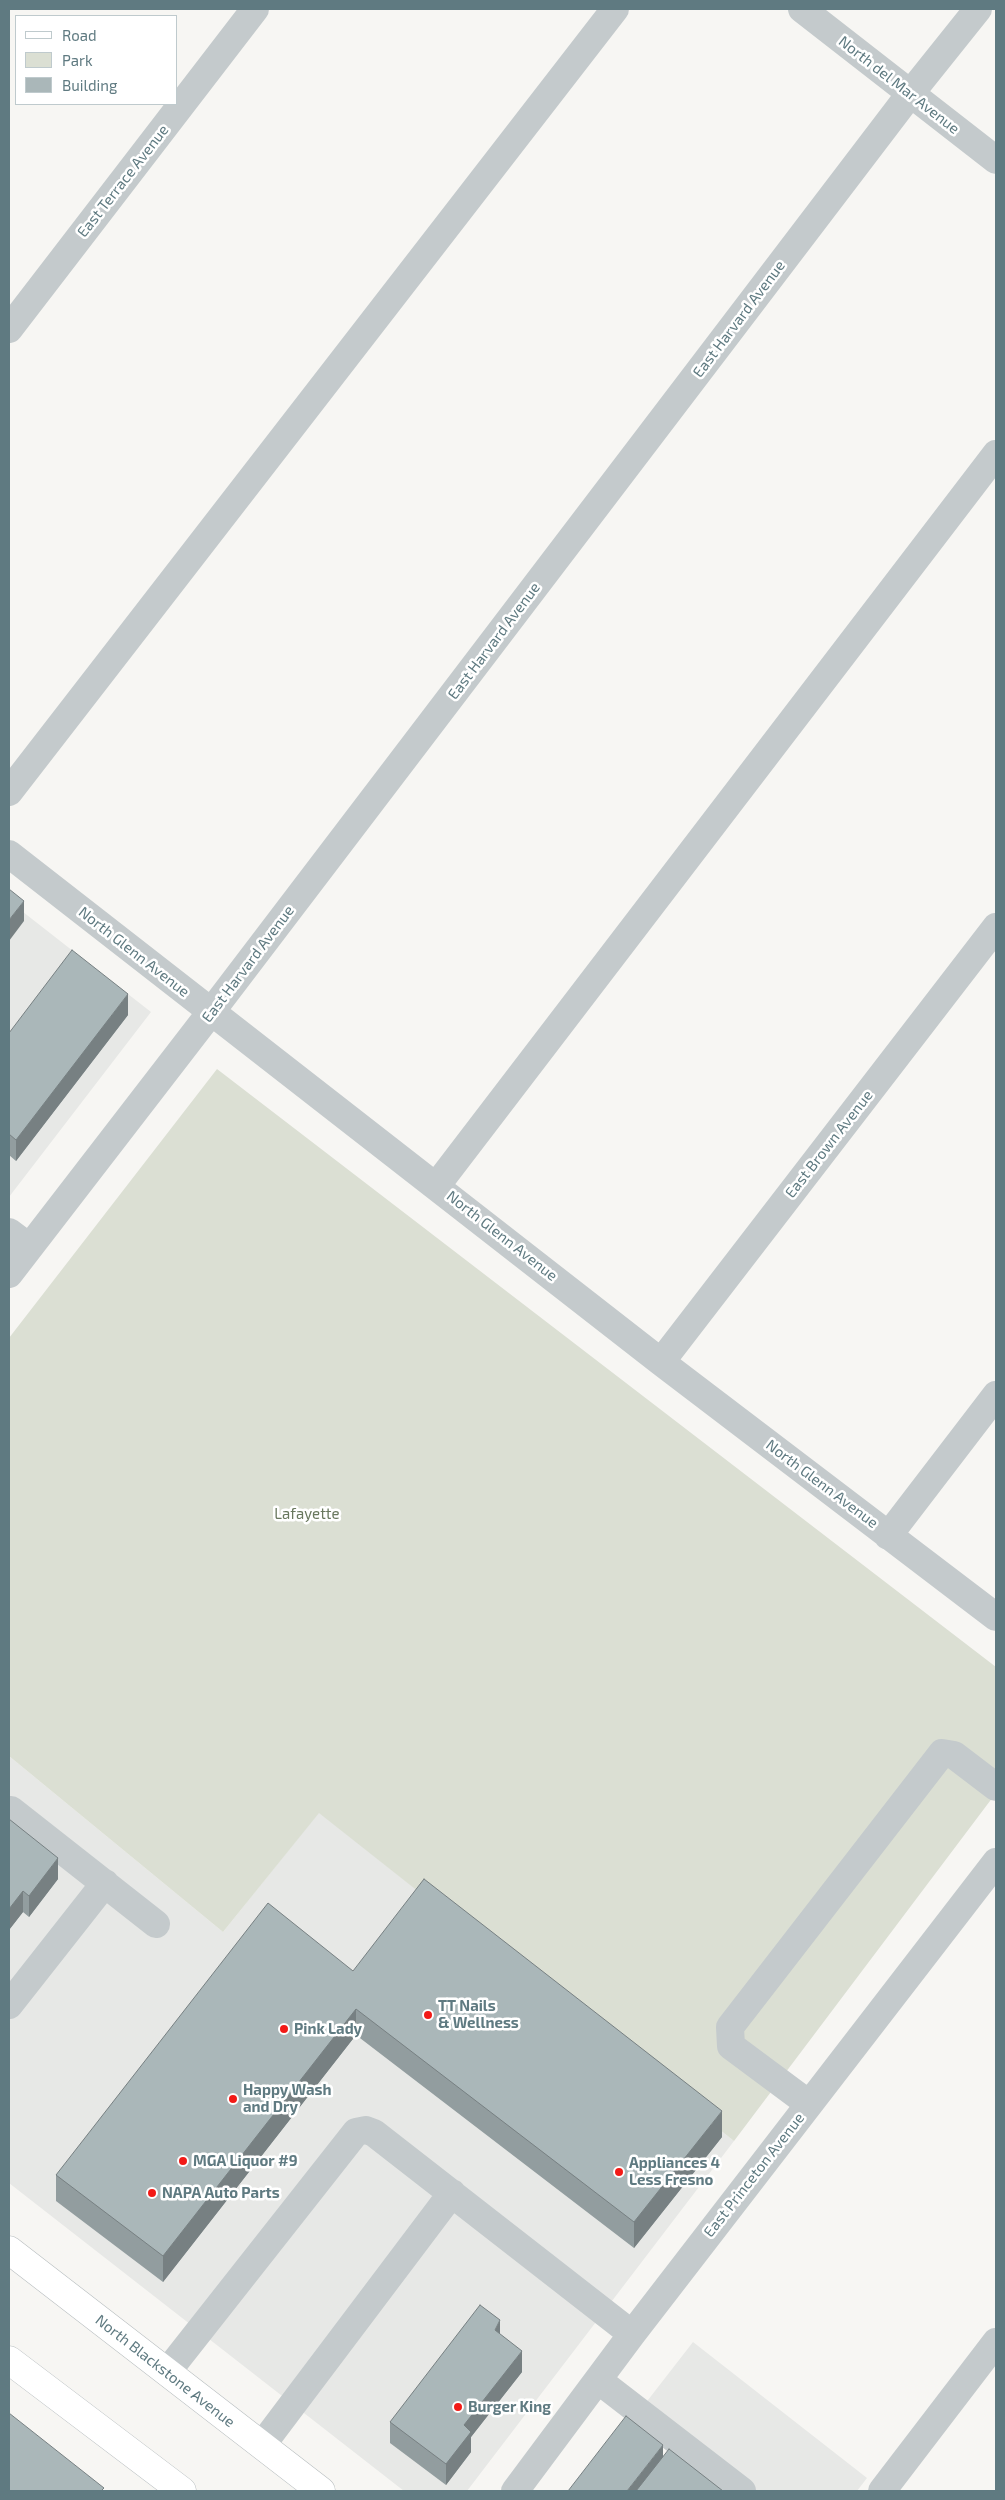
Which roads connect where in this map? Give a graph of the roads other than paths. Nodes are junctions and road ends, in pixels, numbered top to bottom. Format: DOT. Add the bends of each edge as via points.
graph roads {
  1 [pos="255,9"];
  2 [pos="615,9"];
  3 [pos="802,9"];
  4 [pos="978,9"];
  5 [pos="910,94"];
  6 [pos="996,160"];
  7 [pos="9,329"];
  8 [pos="996,454"];
  9 [pos="9,792"];
  10 [pos="9,854"];
  11 [pos="996,927"];
  12 [pos="211,1012"];
  13 [pos="437,1185"];
  14 [pos="19,1240"];
  15 [pos="9,1274"];
  16 [pos="662,1362"];
  17 [pos="996,1395"];
  18 [pos="888,1536"];
  19 [pos="996,1617"];
  20 [pos="996,1787"];
  21 [pos="11,1810"];
  22 [pos="996,1862"];
  23 [pos="105,1883"];
  24 [pos="156,1924"];
  25 [pos="11,1996"];
  26 [pos="809,2104"];
  27 [pos="452,2193"];
  28 [pos="9,2250"];
  29 [pos="632,2334"];
  30 [pos="996,2342"];
  31 [pos="9,2360"];
  32 [pos="167,2372"];
  33 [pos="598,2380"];
  34 [pos="262,2446"];
  35 [pos="167,2487"];
  36 [pos="321,2491"];
  37 [pos="515,2491"];
  38 [pos="742,2491"];
  39 [pos="882,2491"];
  1 -- 7 [label="street, East Terrace Avenue"];
  2 -- 9 [label="street"];
  3 -- 5 [label="street, North del Mar Avenue"];
  4 -- 5 [label="street, East Harvard Avenue"];
  5 -- 6 [label="street, North del Mar Avenue"];
  5 -- 12 [label="street, East Harvard Avenue"];
  8 -- 13 [label="street"];
  10 -- 12 [label="street, North Glenn Avenue"];
  11 -- 16 [label="street, East Brown Avenue"];
  12 -- 13 [label="street, North Glenn Avenue"];
  12 -- 14 [label="street, East Harvard Avenue"];
  13 -- 16 [label="street, North Glenn Avenue"];
  14 -- 15 [label="street, East Harvard Avenue"];
  16 -- 18 [label="street, North Glenn Avenue"];
  17 -- 18 [label="street"];
  18 -- 19 [label="street, North Glenn Avenue"];
  20 -- 26 [label="street" via="954,1755 942,1753 730,2026 730,2046"];
  21 -- 23 [label="street"];
  22 -- 26 [label="street, East Princeton Avenue"];
  23 -- 24 [label="street"];
  23 -- 25 [label="street"];
  26 -- 29 [label="street, East Princeton Avenue"];
  27 -- 29 [label="street"];
  27 -- 32 [label="street" via="374,2133 366,2130 356,2132"];
  27 -- 34 [label="street"];
  28 -- 32 [label="main road, North Blackstone Avenue"];
  29 -- 33 [label="street, East Princeton Avenue"];
  30 -- 39 [label="street"];
  31 -- 35 [label="main road"];
  32 -- 34 [label="main road, North Blackstone Avenue"];
  33 -- 37 [label="street, East Princeton Avenue"];
  33 -- 38 [label="street"];
  34 -- 36 [label="main road, North Blackstone Avenue"];
}
